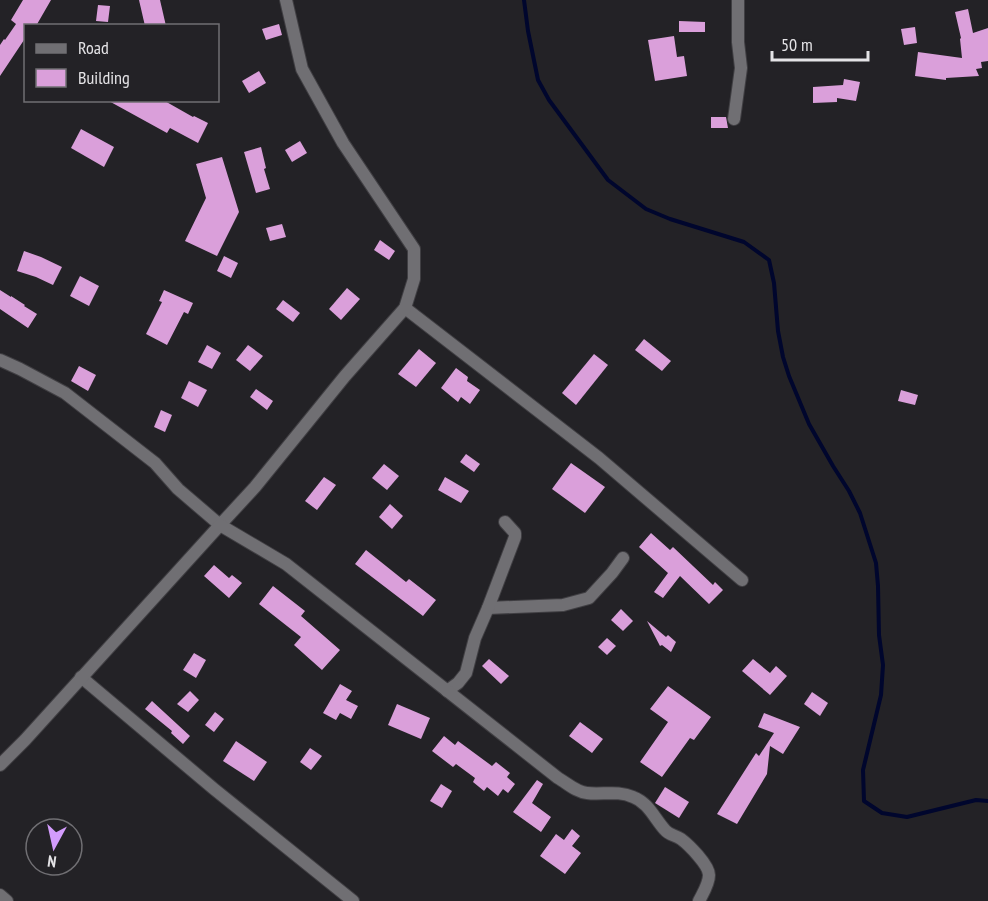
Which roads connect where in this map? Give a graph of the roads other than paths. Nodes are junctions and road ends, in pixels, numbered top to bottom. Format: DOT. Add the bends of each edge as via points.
graph roads {
  1 [pos="286,0"];
  2 [pos="738,0"];
  3 [pos="734,119"];
  4 [pos="405,308"];
  5 [pos="0,360"];
  6 [pos="505,522"];
  7 [pos="220,525"];
  8 [pos="623,558"];
  9 [pos="742,580"];
  10 [pos="488,608"];
  11 [pos="81,677"];
  12 [pos="447,691"];
  13 [pos="0,765"];
  14 [pos="0,895"];
  15 [pos="7,901"];
  16 [pos="353,901"];
  17 [pos="699,901"];
  1 -- 4 [label="street" via="302,69 343,143 414,249 414,279"];
  2 -- 3 [label="street" via="741,68"];
  4 -- 7 [label="street"];
  4 -- 9 [label="street" via="599,458"];
  5 -- 7 [label="street" via="65,393 155,463"];
  6 -- 10 [label="street" via="515,533"];
  7 -- 11 [label="street"];
  7 -- 12 [label="street" via="286,564"];
  8 -- 10 [label="street" via="589,598 563,605"];
  10 -- 12 [label="street" via="466,673"];
  11 -- 13 [label="street"];
  11 -- 16 [label="street"];
  12 -- 17 [label="street" via="574,788 588,794 619,793 639,800 665,831 680,839 708,869 709,879"];
  14 -- 15 [label="street"];
}
